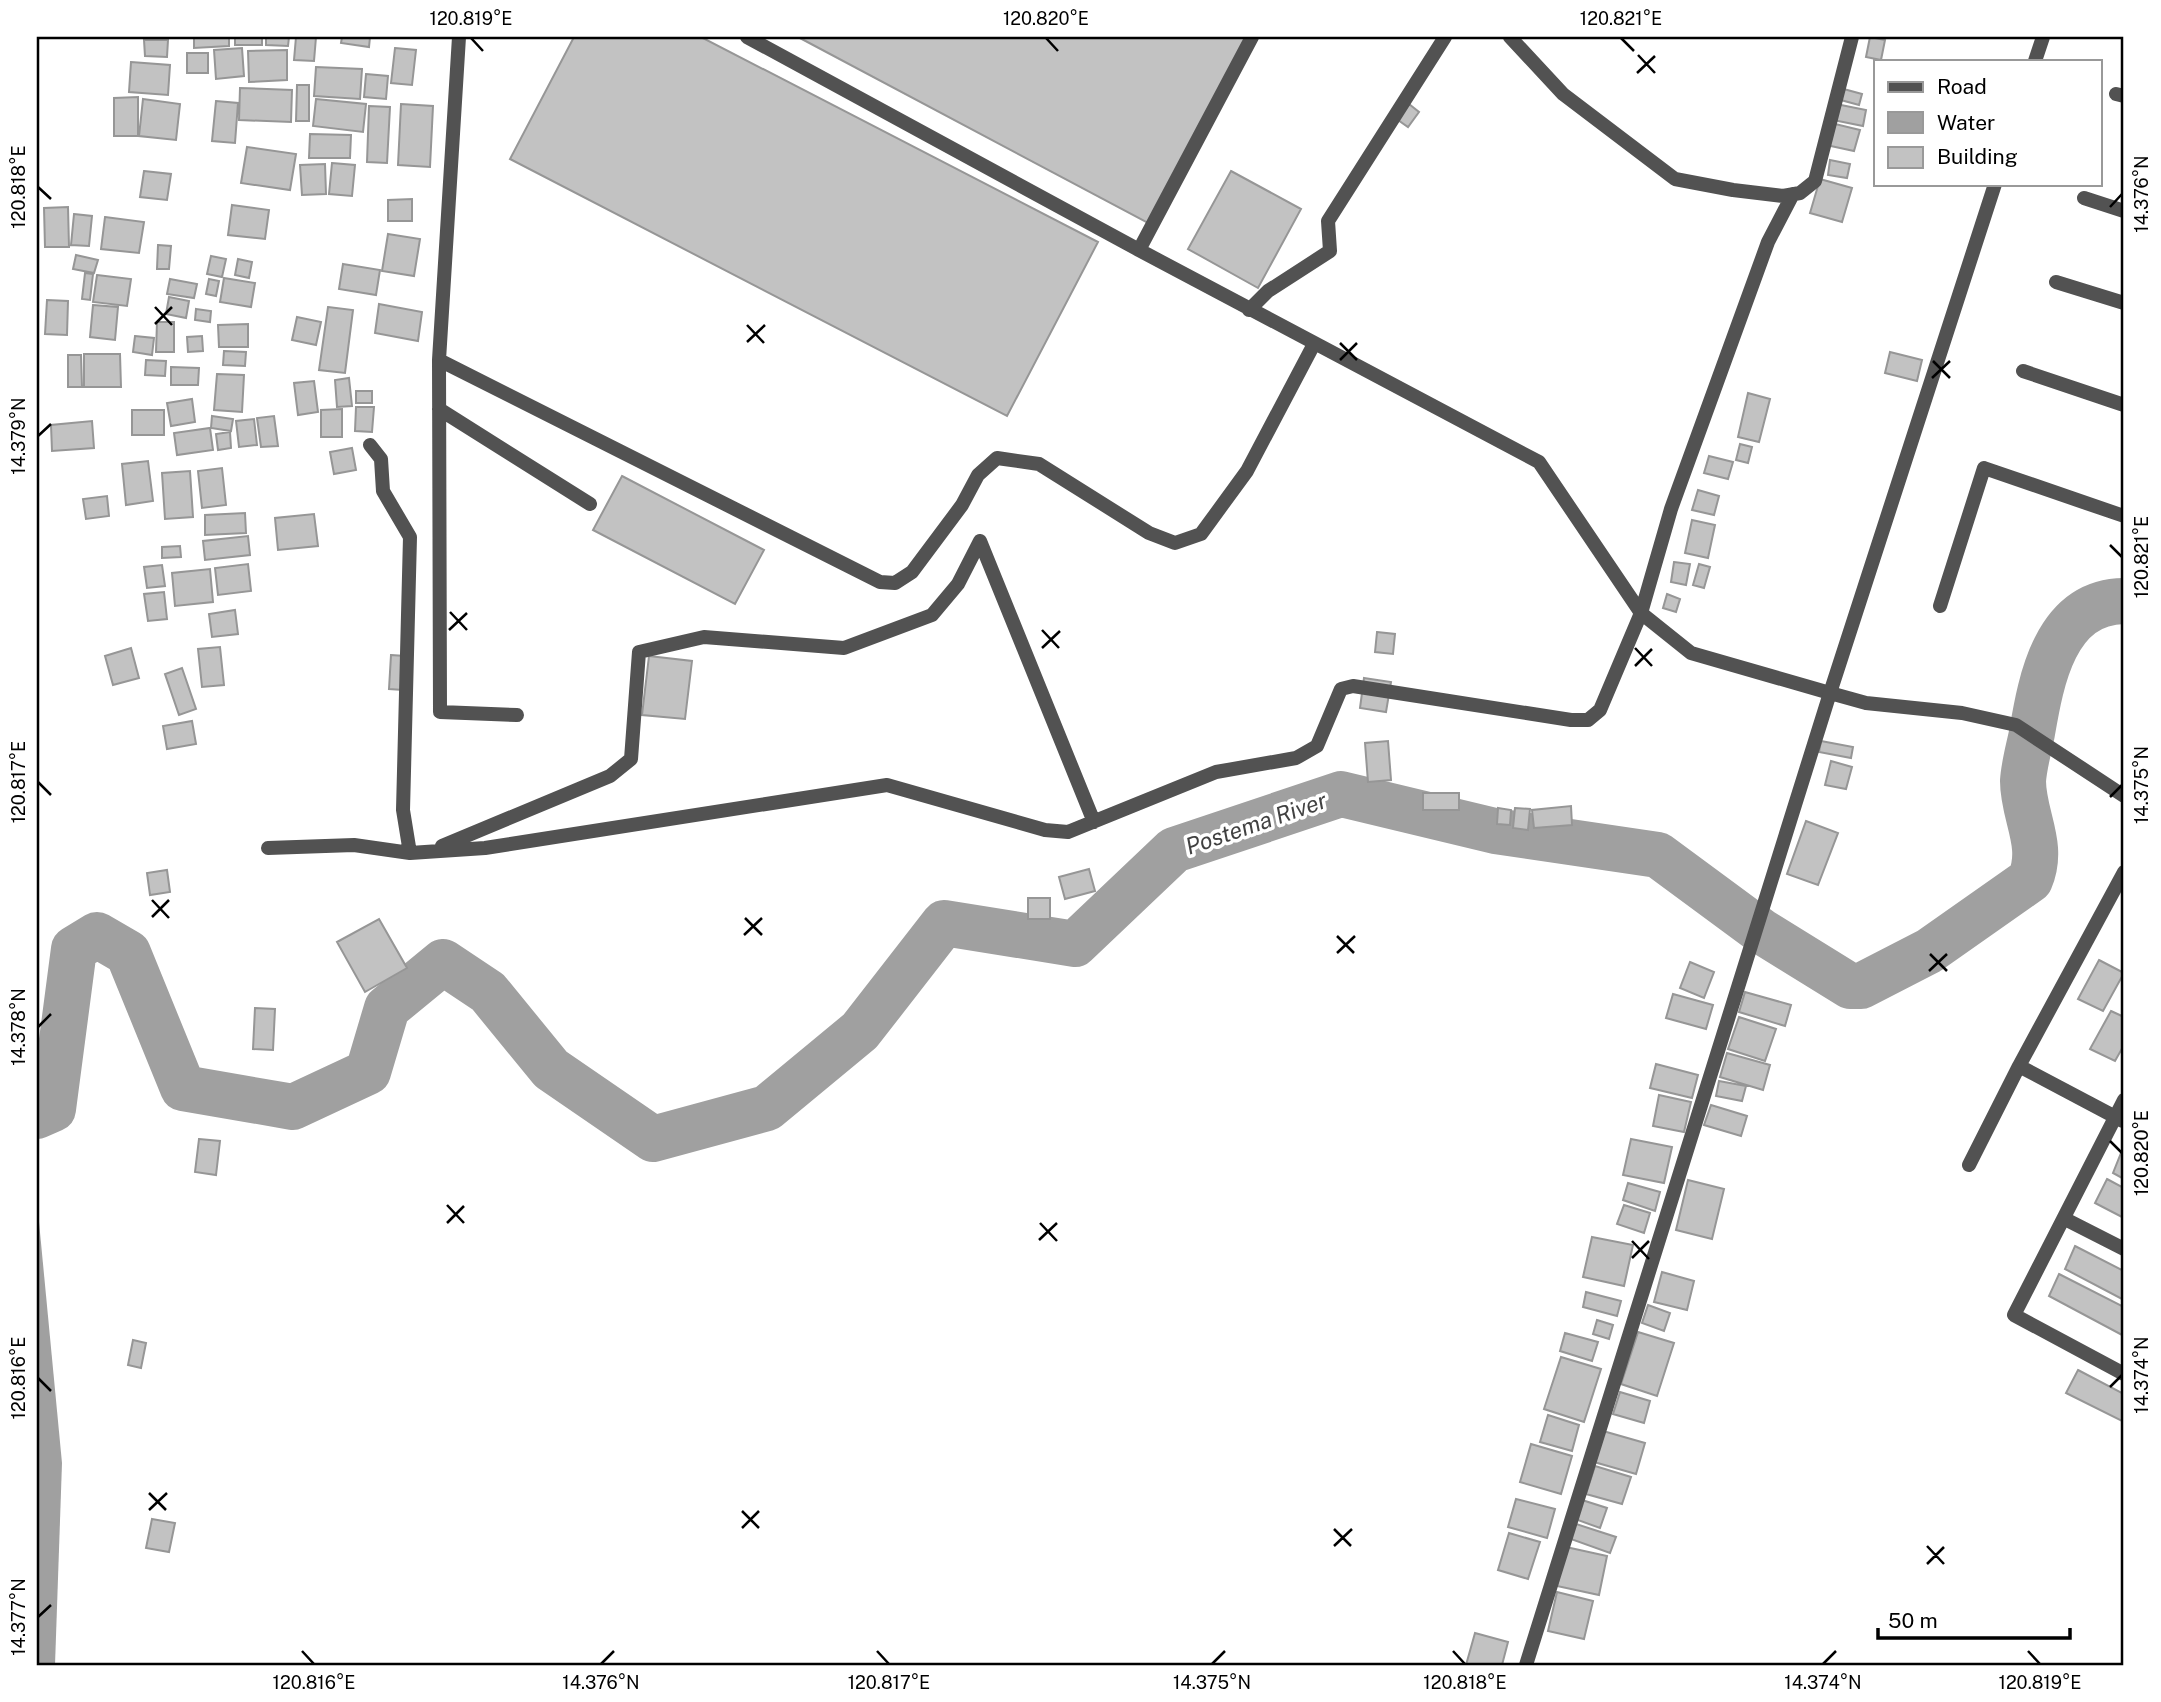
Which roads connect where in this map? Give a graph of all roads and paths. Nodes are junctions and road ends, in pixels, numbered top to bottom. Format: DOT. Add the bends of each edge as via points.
graph roads {
  1 [pos="459,37"];
  2 [pos="747,37"];
  3 [pos="1252,37"];
  4 [pos="1445,37"];
  5 [pos="1510,37"];
  6 [pos="1852,37"];
  7 [pos="2043,37"];
  8 [pos="2035,60"];
  9 [pos="1995,186"];
  10 [pos="1793,194"];
  11 [pos="2084,198"];
  12 [pos="2124,211"];
  13 [pos="1139,250"];
  14 [pos="2056,282"];
  15 [pos="2124,303"];
  16 [pos="1250,310"];
  17 [pos="1314,344"];
  18 [pos="439,360"];
  19 [pos="2024,371"];
  20 [pos="2124,405"];
  21 [pos="439,409"];
  22 [pos="370,445"];
  23 [pos="590,504"];
  24 [pos="2124,516"];
  25 [pos="1940,606"];
  26 [pos="1641,612"];
  27 [pos="1830,693"];
  28 [pos="517,715"];
  29 [pos="2124,796"];
  30 [pos="1094,822"];
  31 [pos="268,848"];
  32 [pos="431,850"];
  33 [pos="410,852"];
  34 [pos="2124,872"];
  35 [pos="2019,1066"];
  36 [pos="2124,1100"];
  37 [pos="2120,1120"];
  38 [pos="1969,1165"];
  39 [pos="2065,1219"];
  40 [pos="2124,1250"];
  41 [pos="2124,1374"];
  42 [pos="1526,1665"];
  1 -- 18 [label="street"];
  2 -- 13 [label="street"];
  3 -- 13 [label="street"];
  4 -- 16 [label="street" via="1328,221 1330,251 1268,291"];
  5 -- 10 [label="street" via="1563,94 1675,179 1733,190"];
  6 -- 10 [label="street" via="1815,181"];
  7 -- 8 [label="street"];
  9 -- 27 [label="street"];
  10 -- 26 [label="street" via="1768,243 1671,509"];
  11 -- 12 [label="street"];
  13 -- 16 [label="street"];
  14 -- 15 [label="street"];
  16 -- 17 [label="street"];
  17 -- 18 [label="street" via="1247,471 1201,534 1175,543 1039,464 998,458 978,475 962,505 912,572 895,583 880,582"];
  17 -- 26 [label="street" via="1539,462"];
  18 -- 21 [label="street"];
  19 -- 20 [label="street"];
  21 -- 23 [label="street"];
  21 -- 28 [label="street" via="440,712"];
  22 -- 33 [label="street" via="381,459 383,491 410,537 403,810"];
  24 -- 25 [label="street" via="1984,468"];
  26 -- 27 [label="street" via="1691,653"];
  26 -- 30 [label="street" via="1601,710 1588,720 1353,686 1341,689 1317,746 1296,758 1216,772"];
  27 -- 29 [label="street" via="1866,703 1962,713 2016,725"];
  27 -- 42 [label="street"];
  30 -- 32 [label="street" via="1068,832 1045,830 887,785 485,848"];
  30 -- 32 [label="street" via="981,541 958,584 932,615 844,648 704,637 639,652 631,759 610,776"];
  31 -- 33 [label="street" via="354,845"];
  32 -- 33 [label="street"];
  34 -- 35 [label="street"];
  35 -- 37 [label="street"];
  35 -- 38 [label="street"];
  36 -- 37 [label="street"];
  37 -- 39 [label="street"];
  39 -- 40 [label="street"];
  39 -- 41 [label="street" via="2014,1315"];
}
